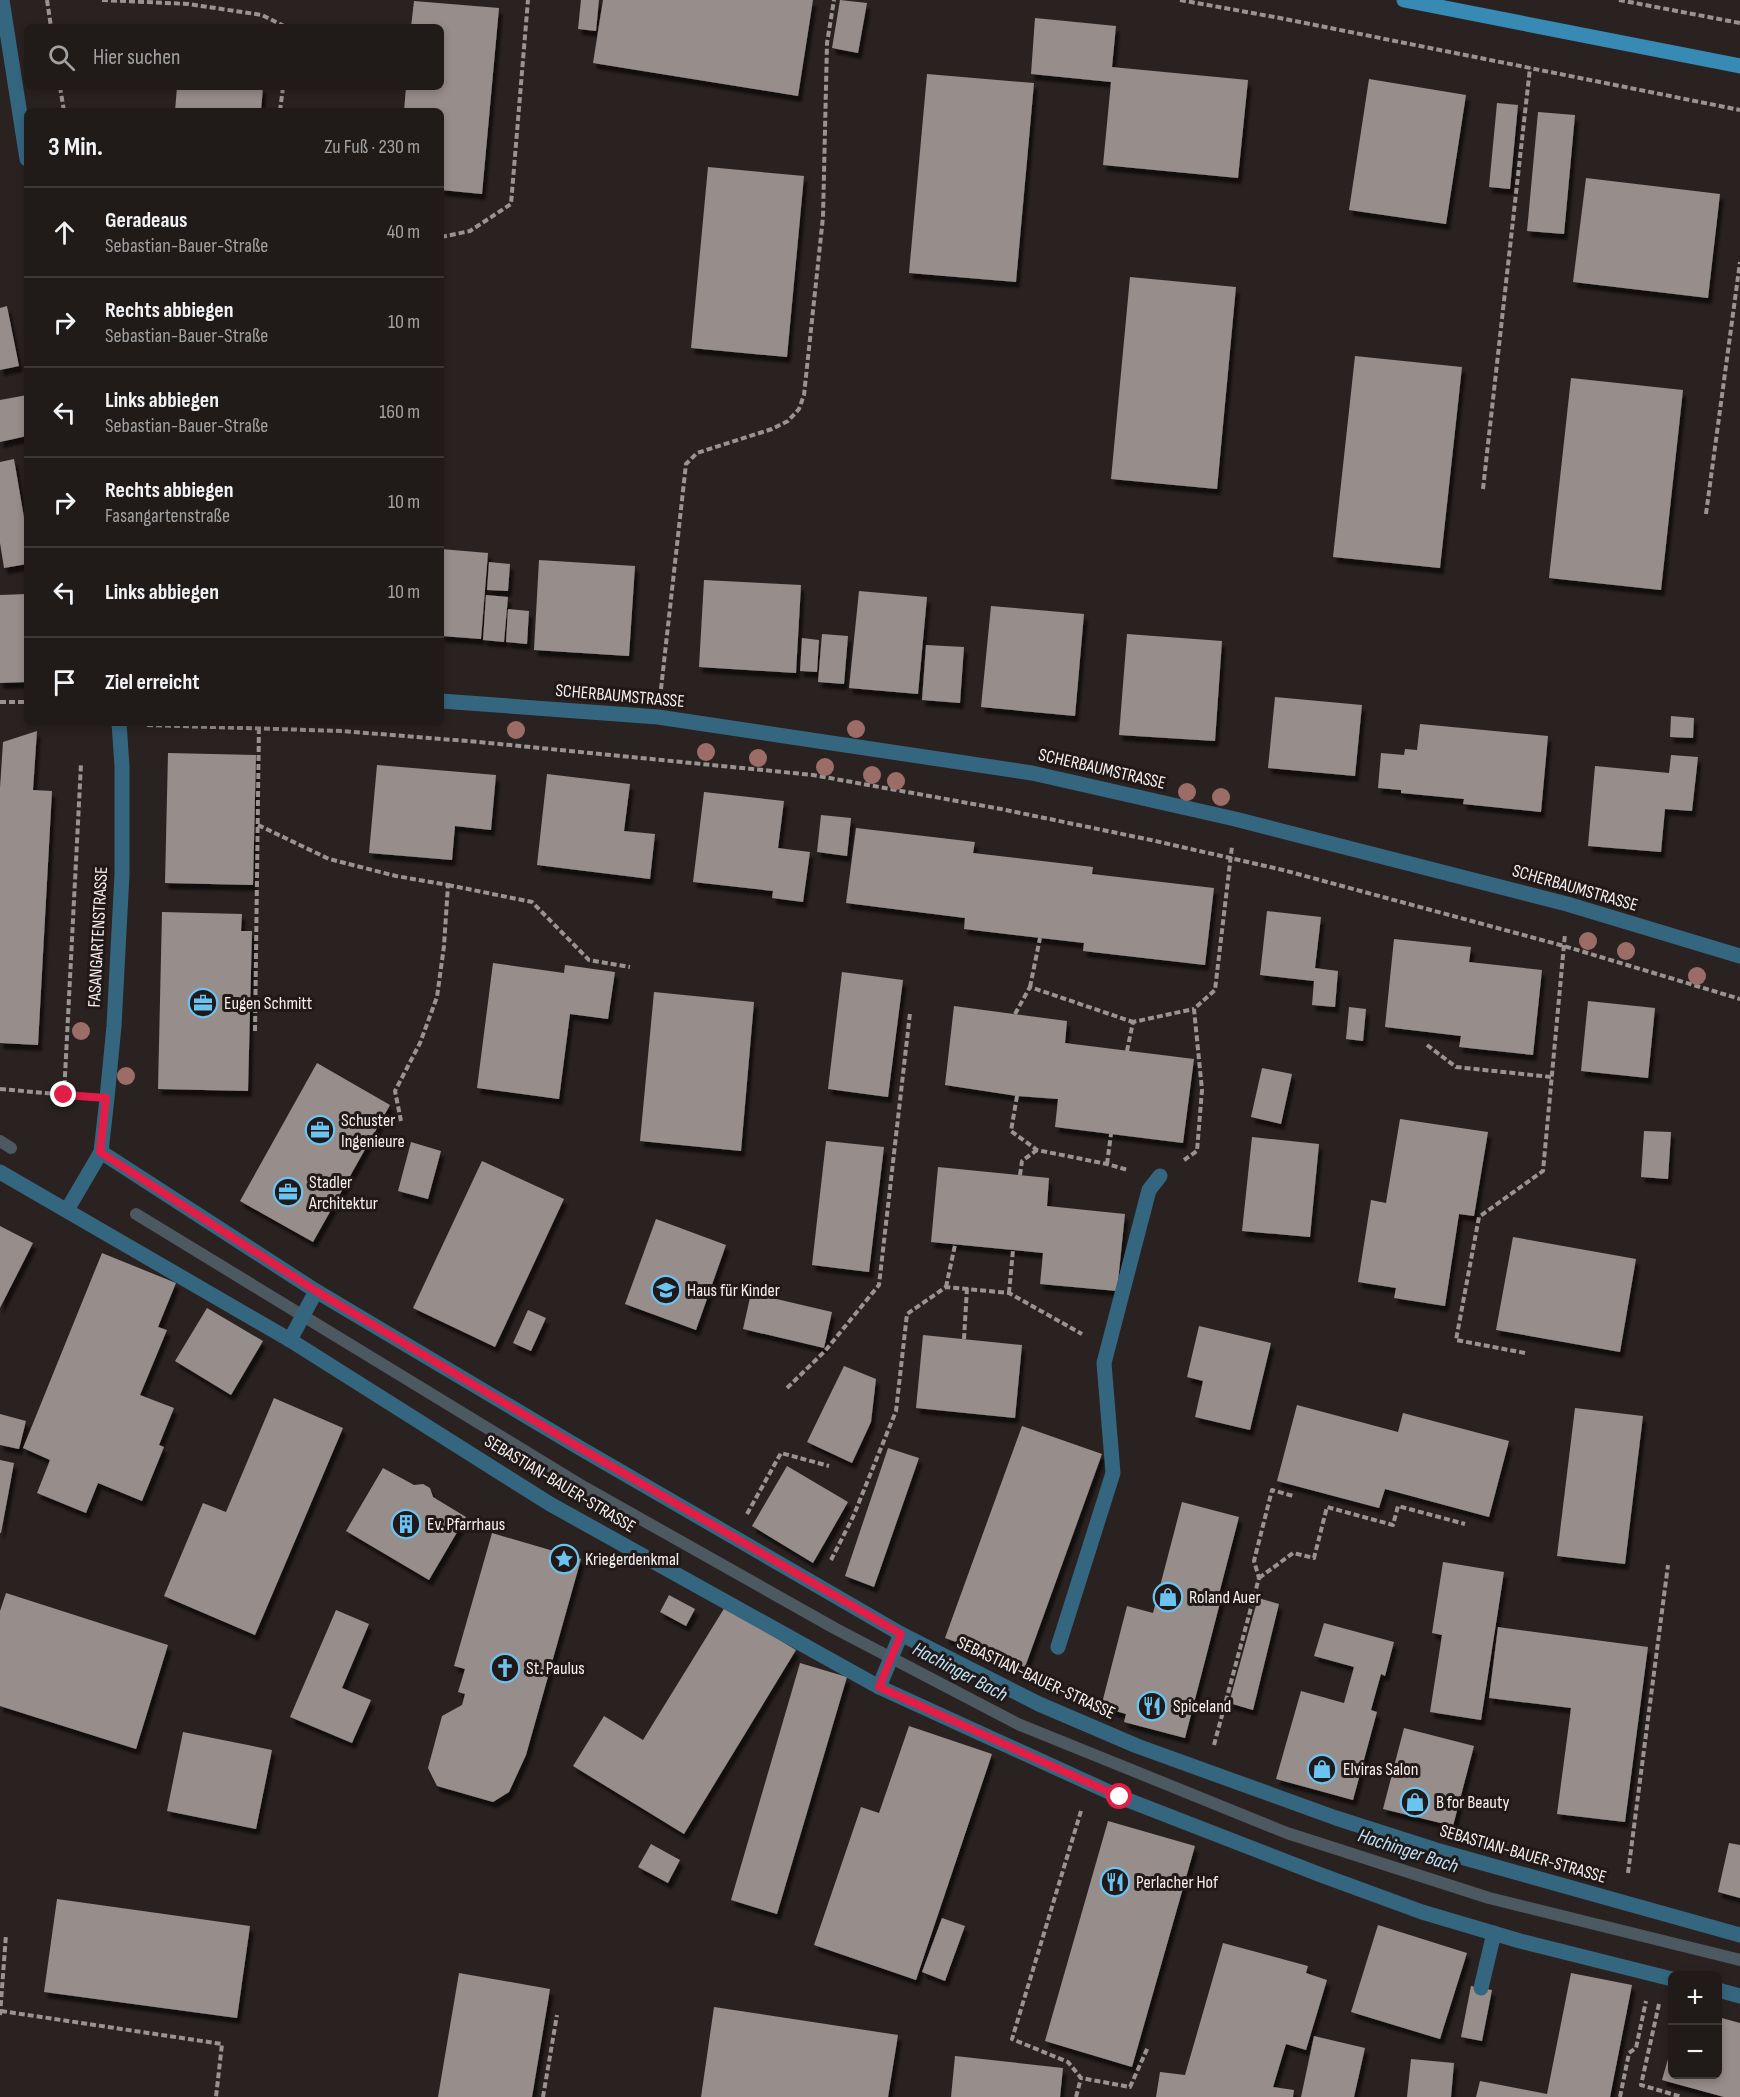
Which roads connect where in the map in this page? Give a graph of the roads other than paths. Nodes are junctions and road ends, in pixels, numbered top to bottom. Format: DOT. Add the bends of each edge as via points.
graph roads {
  1 [pos="2,0"];
  2 [pos="1404,0"];
  3 [pos="1740,66"];
  4 [pos="24,140"];
  5 [pos="444,701"];
  6 [pos="119,726"];
  7 [pos="1740,956"];
  8 [pos="100,1152"];
  9 [pos="0,1172"];
  10 [pos="1161,1176"];
  11 [pos="67,1210"];
  12 [pos="313,1297"];
  13 [pos="293,1335"];
  14 [pos="901,1634"];
  15 [pos="1058,1647"];
  16 [pos="879,1687"];
  17 [pos="1494,1933"];
  18 [pos="1740,1935"];
  19 [pos="1663,1977"];
  20 [pos="1481,1988"];
  21 [pos="1722,1991"];
  22 [pos="1740,1996"];
  1 -- 4 [label="street"];
  2 -- 3 [label="main road"];
  5 -- 7 [label="street, SCHERBAUMSTRASSE" via="658,717 1032,773 1235,819 1567,904"];
  6 -- 8 [label="street, FASANGARTENSTRASSE" via="122,874 114,1026"];
  8 -- 11 [label="street"];
  8 -- 12 [label="street, SEBASTIAN-BAUER-STRASSE"];
  9 -- 11 [label="street, SEBASTIAN-BAUER-STRASSE"];
  10 -- 15 [label="street" via="1149,1190 1104,1363 1113,1473"];
  11 -- 13 [label="street, SEBASTIAN-BAUER-STRASSE"];
  12 -- 13 [label="street"];
  12 -- 14 [label="street, SEBASTIAN-BAUER-STRASSE"];
  13 -- 16 [label="street, SEBASTIAN-BAUER-STRASSE" via="550,1504"];
  14 -- 16 [label="street"];
  14 -- 18 [label="street, SEBASTIAN-BAUER-STRASSE" via="1039,1704 1207,1772 1436,1850"];
  16 -- 17 [label="street, SEBASTIAN-BAUER-STRASSE" via="1089,1783 1321,1875"];
  17 -- 19 [label="street, SEBASTIAN-BAUER-STRASSE"];
  17 -- 20 [label="street"];
  21 -- 22 [label="street"];
}
